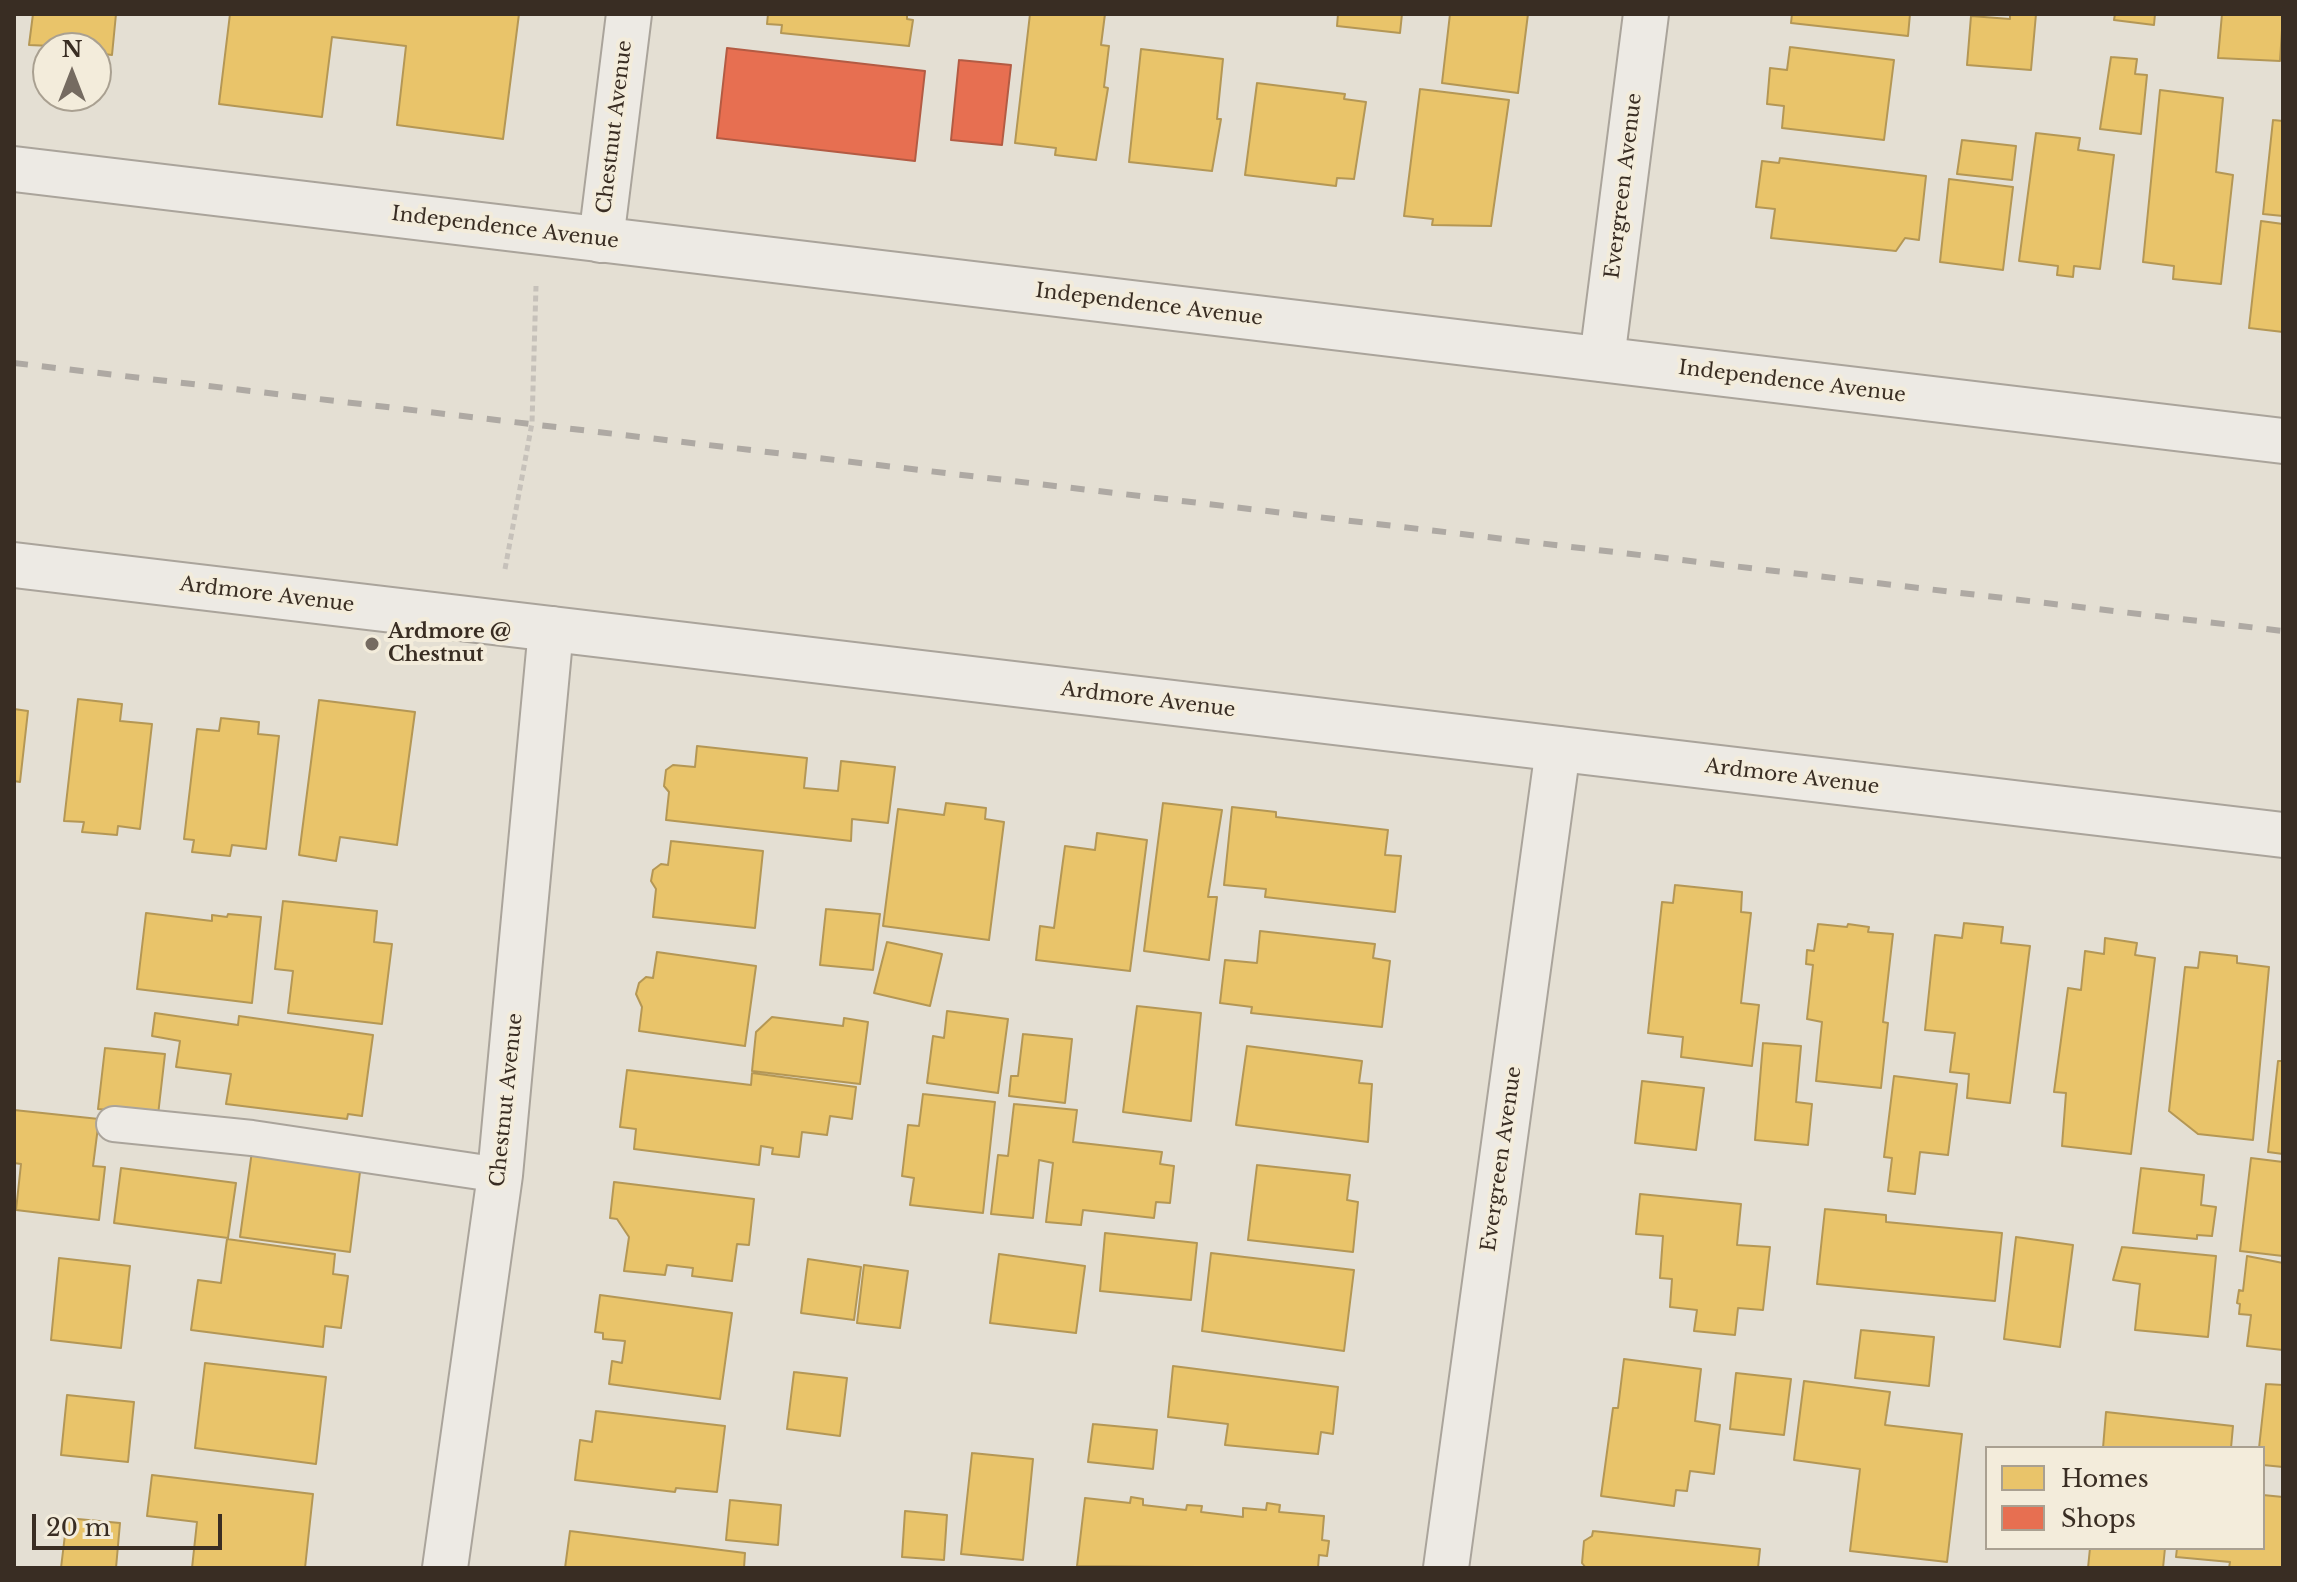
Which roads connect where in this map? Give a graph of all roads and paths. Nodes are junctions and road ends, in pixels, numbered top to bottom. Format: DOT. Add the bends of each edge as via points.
graph roads {
  1 [pos="629,14"];
  2 [pos="1646,14"];
  3 [pos="14,169"];
  4 [pos="601,240"];
  5 [pos="537,276"];
  6 [pos="1602,359"];
  7 [pos="2283,441"];
  8 [pos="14,565"];
  9 [pos="504,570"];
  10 [pos="551,629"];
  11 [pos="1558,749"];
  12 [pos="2283,835"];
  13 [pos="114,1124"];
  14 [pos="500,1175"];
  15 [pos="445,1568"];
  16 [pos="1446,1568"];
  1 -- 4 [label="street, Chestnut Avenue"];
  2 -- 6 [label="street, Evergreen Avenue"];
  3 -- 4 [label="street, Independence Avenue"];
  4 -- 6 [label="street, Independence Avenue"];
  5 -- 9 [label="path" via="532,423"];
  6 -- 7 [label="street, Independence Avenue"];
  8 -- 10 [label="street, Ardmore Avenue"];
  10 -- 11 [label="street, Ardmore Avenue"];
  10 -- 14 [label="street, Chestnut Avenue"];
  11 -- 12 [label="street, Ardmore Avenue"];
  11 -- 16 [label="street, Evergreen Avenue"];
  13 -- 14 [label="lane" via="252,1138"];
  14 -- 15 [label="street, Chestnut Avenue"];
}
